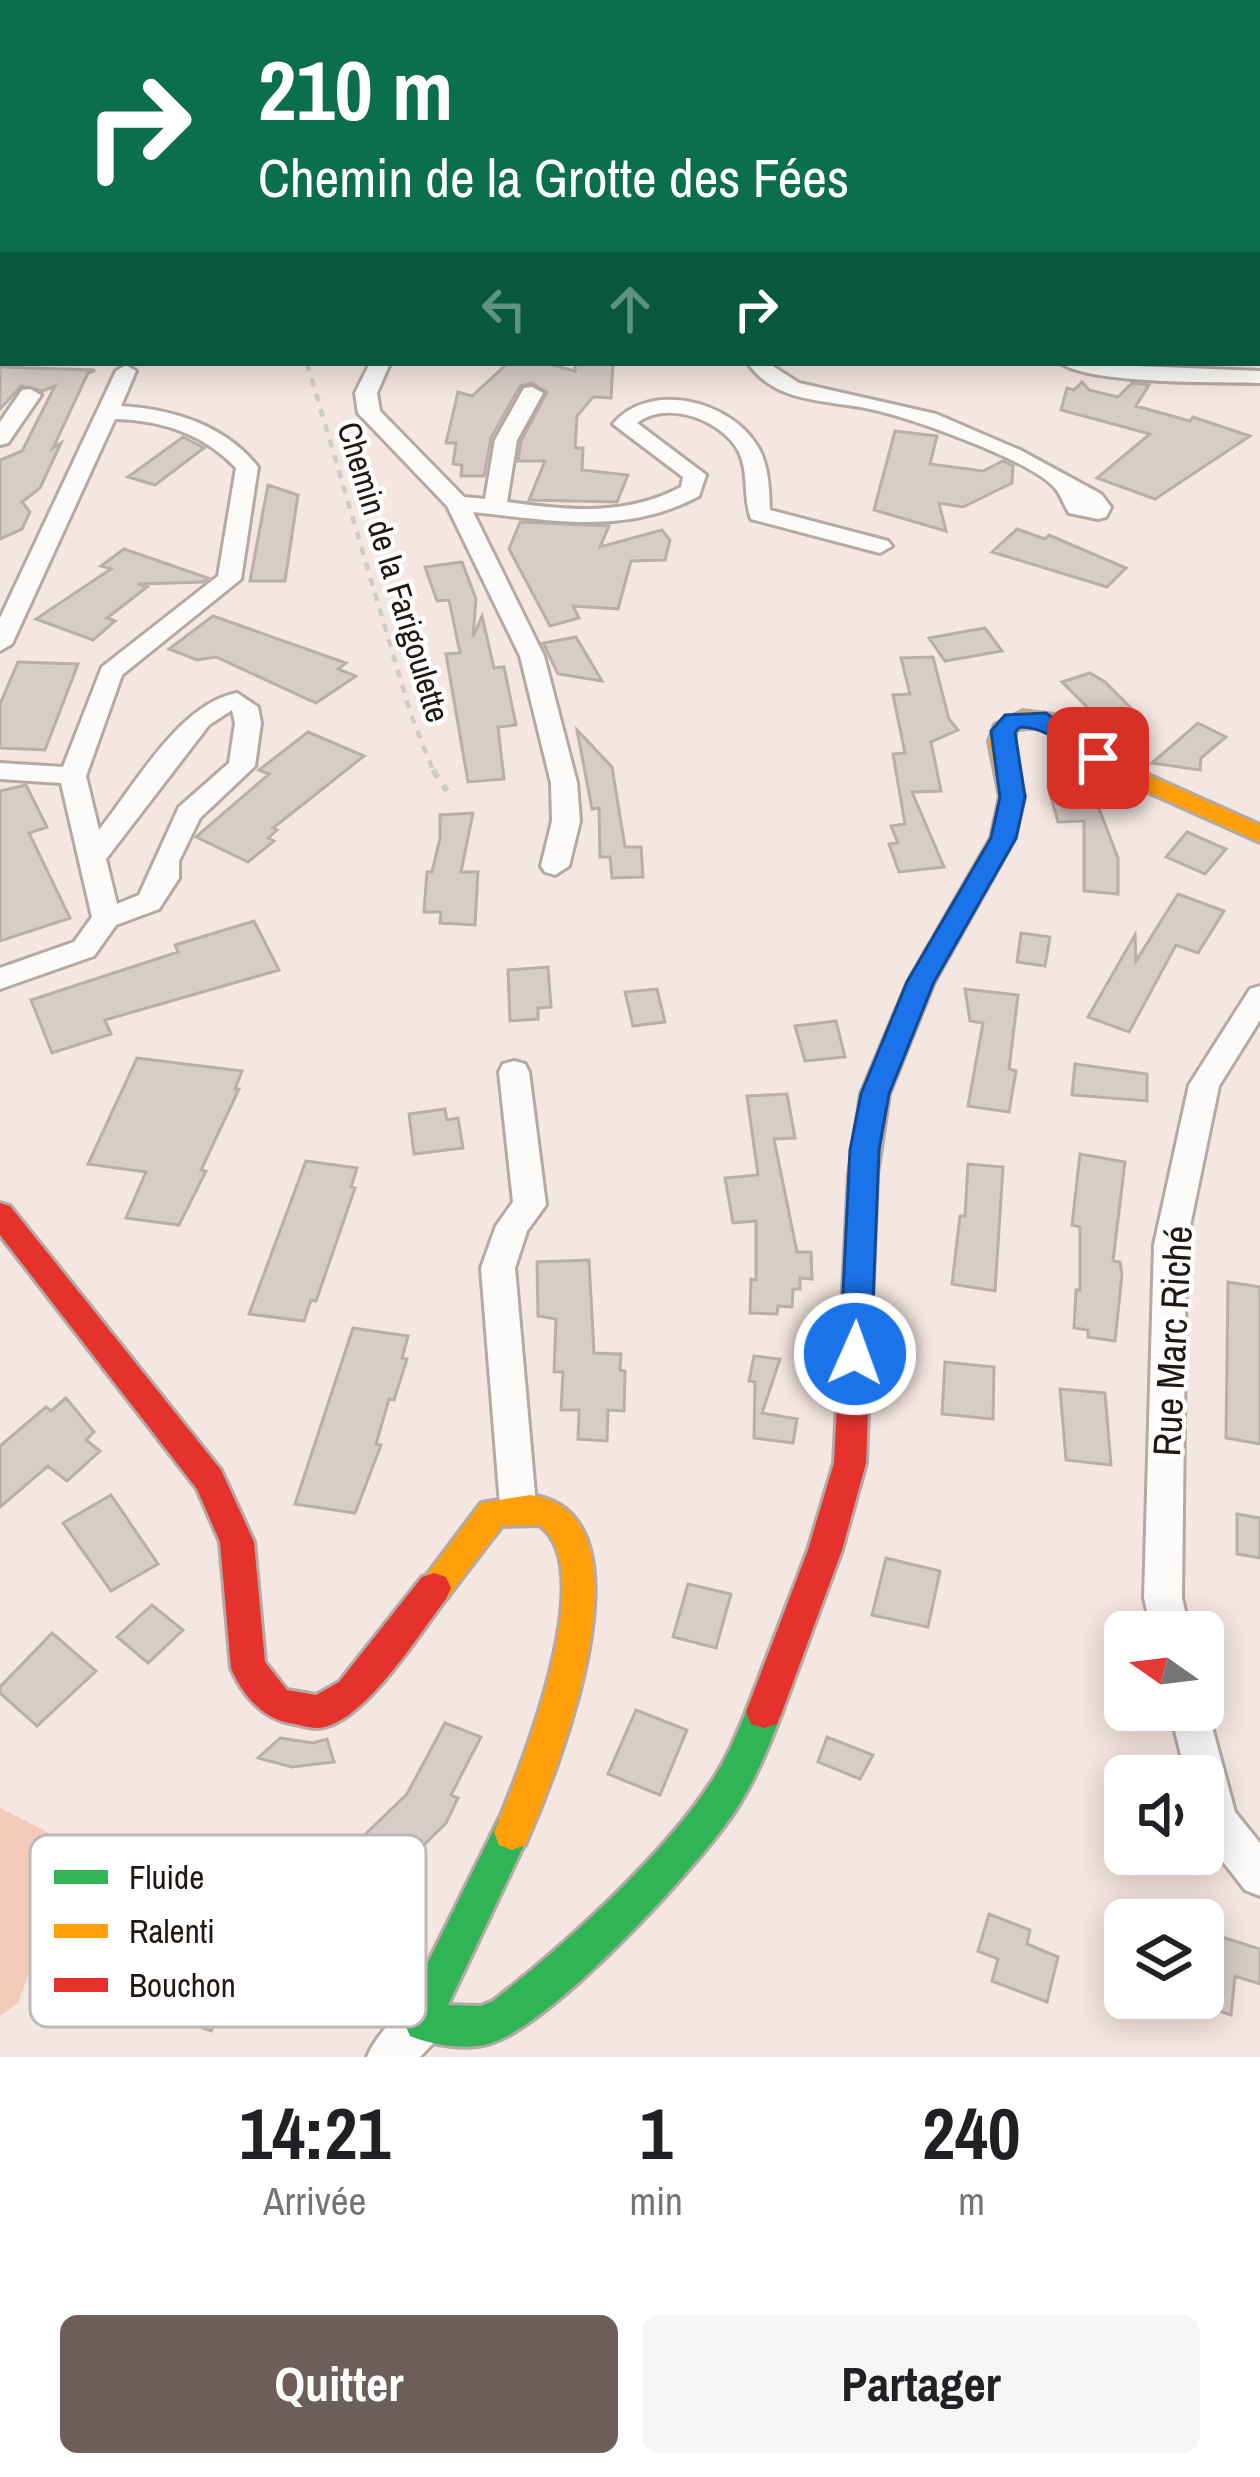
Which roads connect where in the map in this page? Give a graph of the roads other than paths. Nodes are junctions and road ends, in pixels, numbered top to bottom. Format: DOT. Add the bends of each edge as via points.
graph roads {
  1 [pos="379,366"];
  2 [pos="760,366"];
  3 [pos="1093,366"];
  4 [pos="126,371"];
  5 [pos="1260,376"];
  6 [pos="532,393"];
  7 [pos="30,394"];
  8 [pos="108,412"];
  9 [pos="0,438"];
  10 [pos="1065,486"];
  11 [pos="457,503"];
  12 [pos="495,506"];
  13 [pos="880,546"];
  14 [pos="0,644"];
  15 [pos="0,771"];
  16 [pos="73,776"];
  17 [pos="1260,834"];
  18 [pos="91,860"];
  19 [pos="555,866"];
  20 [pos="106,918"];
  21 [pos="0,979"];
  22 [pos="1260,995"];
  23 [pos="514,1072"];
  24 [pos="0,1214"];
  25 [pos="518,1504"];
  26 [pos="1166,1611"];
  27 [pos="1195,1731"];
  28 [pos="1260,1876"];
  29 [pos="426,2013"];
  30 [pos="426,2021"];
  31 [pos="418,2027"];
  32 [pos="389,2057"];
  1 -- 11 [label="street" via="366,392 369,413"];
  2 -- 10 [label="street" via="783,384 949,425"];
  3 -- 5 [label="street"];
  4 -- 8 [label="street"];
  6 -- 12 [label="street" via="506,440"];
  7 -- 9 [label="street"];
  8 -- 14 [label="street"];
  8 -- 16 [label="street" via="160,416 230,446 247,467 229,579 111,672"];
  11 -- 12 [label="street"];
  11 -- 19 [label="street" via="532,656 564,783"];
  12 -- 13 [label="street" via="619,518 676,501 691,491 694,475 623,424 643,408 669,406 740,437 753,464 759,514"];
  15 -- 16 [label="street"];
  16 -- 18 [label="street"];
  17 -- 30 [label="street" via="1118,770 1046,720 1007,725 1001,741 1012,797 1004,838 921,982 875,1094 864,1150 850,1463 749,1753 679,1855 537,1991 491,2025"];
  18 -- 20 [label="street"];
  18 -- 20 [label="street" via="200,719 221,704 245,707 242,766 189,814 149,902"];
  20 -- 21 [label="street" via="84,949"];
  22 -- 26 [label="street, Rue Marc Riché" via="1204,1084 1170,1245"];
  23 -- 25 [label="street" via="530,1205 512,1226 498,1268"];
  24 -- 25 [label="street" via="209,1480 237,1542 248,1668 277,1704 319,1712 351,1694 493,1513"];
  25 -- 29 [label="street" via="554,1512 569,1527 576,1546 574,1635 536,1779"];
  27 -- 28 [label="street" via="1217,1821"];
  31 -- 32 [label="street"];
}
